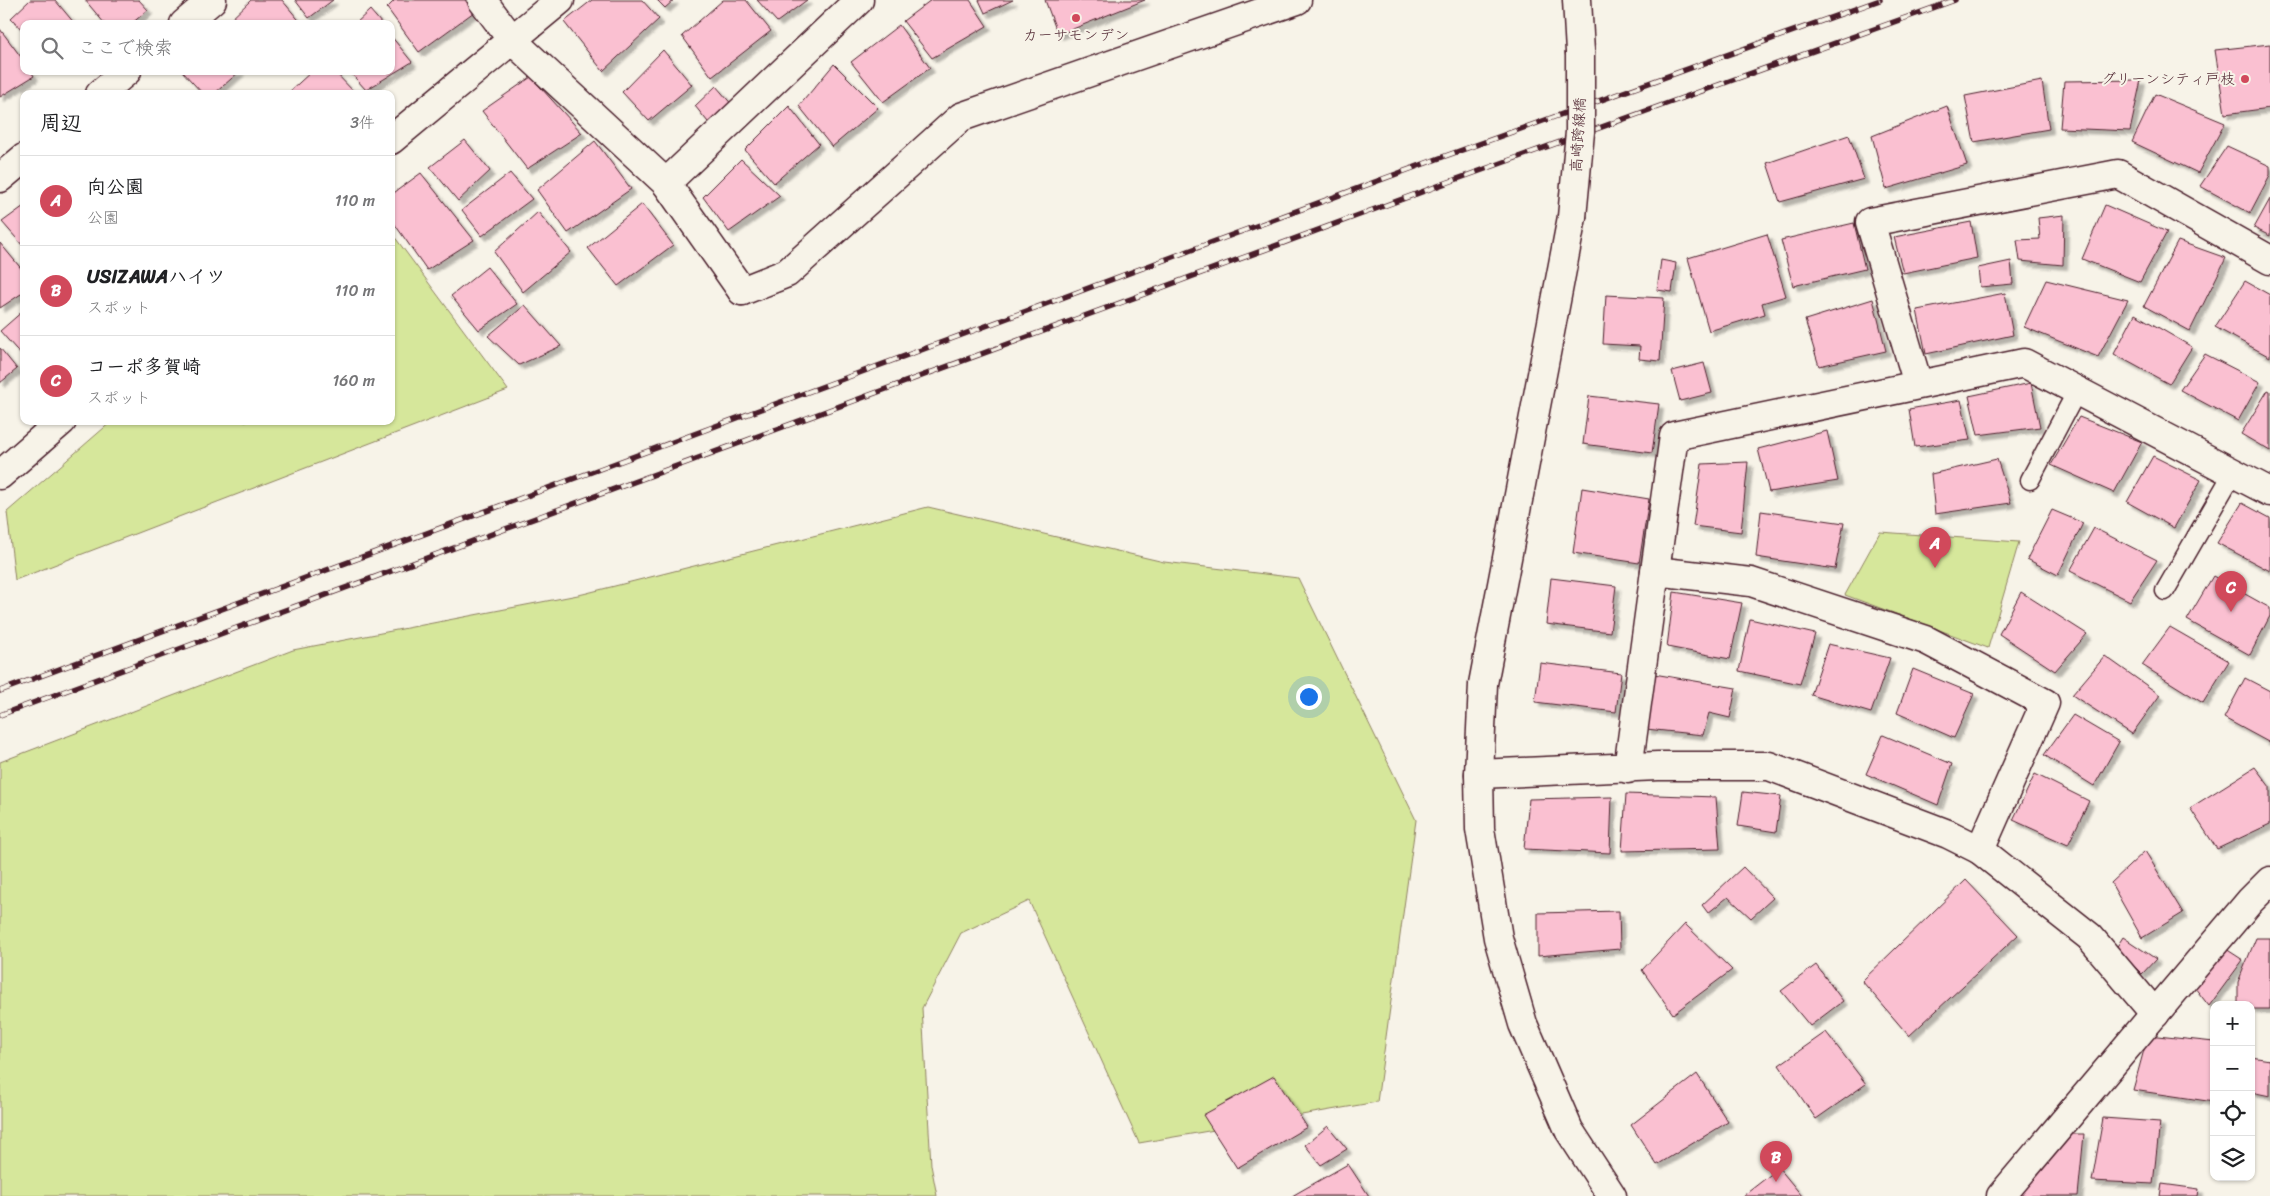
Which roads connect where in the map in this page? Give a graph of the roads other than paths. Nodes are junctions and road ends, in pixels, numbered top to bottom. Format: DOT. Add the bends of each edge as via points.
graph roads {
  1 [pos="212,0"];
  2 [pos="482,0"];
  3 [pos="560,0"];
  4 [pos="859,0"];
  5 [pos="1298,0"];
  6 [pos="1577,0"];
  7 [pos="189,20"];
  8 [pos="513,41"];
  9 [pos="122,75"];
  10 [pos="105,90"];
  11 [pos="395,137"];
  12 [pos="20,161"];
  13 [pos="0,178"];
  14 [pos="666,183"];
  15 [pos="2270,260"];
  16 [pos="1918,384"];
  17 [pos="2077,391"];
  18 [pos="57,425"];
  19 [pos="2233,472"];
  20 [pos="0,475"];
  21 [pos="2030,480"];
  22 [pos="2270,492"];
  23 [pos="1655,570"];
  24 [pos="2165,591"];
  25 [pos="1628,768"];
  26 [pos="1479,774"];
  27 [pos="1980,850"];
  28 [pos="2270,881"];
  29 [pos="2155,1014"];
  30 [pos="1612,1196"];
  31 [pos="2001,1196"];
  1 -- 7 [label="street"];
  2 -- 8 [label="street"];
  3 -- 8 [label="street"];
  4 -- 14 [label="street"];
  5 -- 14 [label="street" via="960,117 787,273 742,291"];
  6 -- 26 [label="street, 高崎跨線橋, bridge" via="1580,132 1572,217 1483,684"];
  8 -- 11 [label="street"];
  8 -- 14 [label="street"];
  9 -- 10 [label="street"];
  12 -- 13 [label="street"];
  15 -- 16 [label="street" via="2118,174 1870,222"];
  16 -- 17 [label="street" via="2024,363"];
  16 -- 23 [label="street" via="1674,436"];
  17 -- 19 [label="street"];
  17 -- 21 [label="lane"];
  18 -- 20 [label="street"];
  19 -- 22 [label="street"];
  19 -- 24 [label="lane"];
  23 -- 25 [label="street"];
  23 -- 27 [label="street" via="1751,582 1926,640 2045,703"];
  25 -- 26 [label="street"];
  25 -- 27 [label="street" via="1768,766 1948,834"];
  26 -- 30 [label="street, 高崎跨線橋" via="1480,829 1498,938 1523,1024 1570,1130"];
  27 -- 29 [label="street" via="2090,937"];
  28 -- 29 [label="street"];
  29 -- 31 [label="street"];
}
